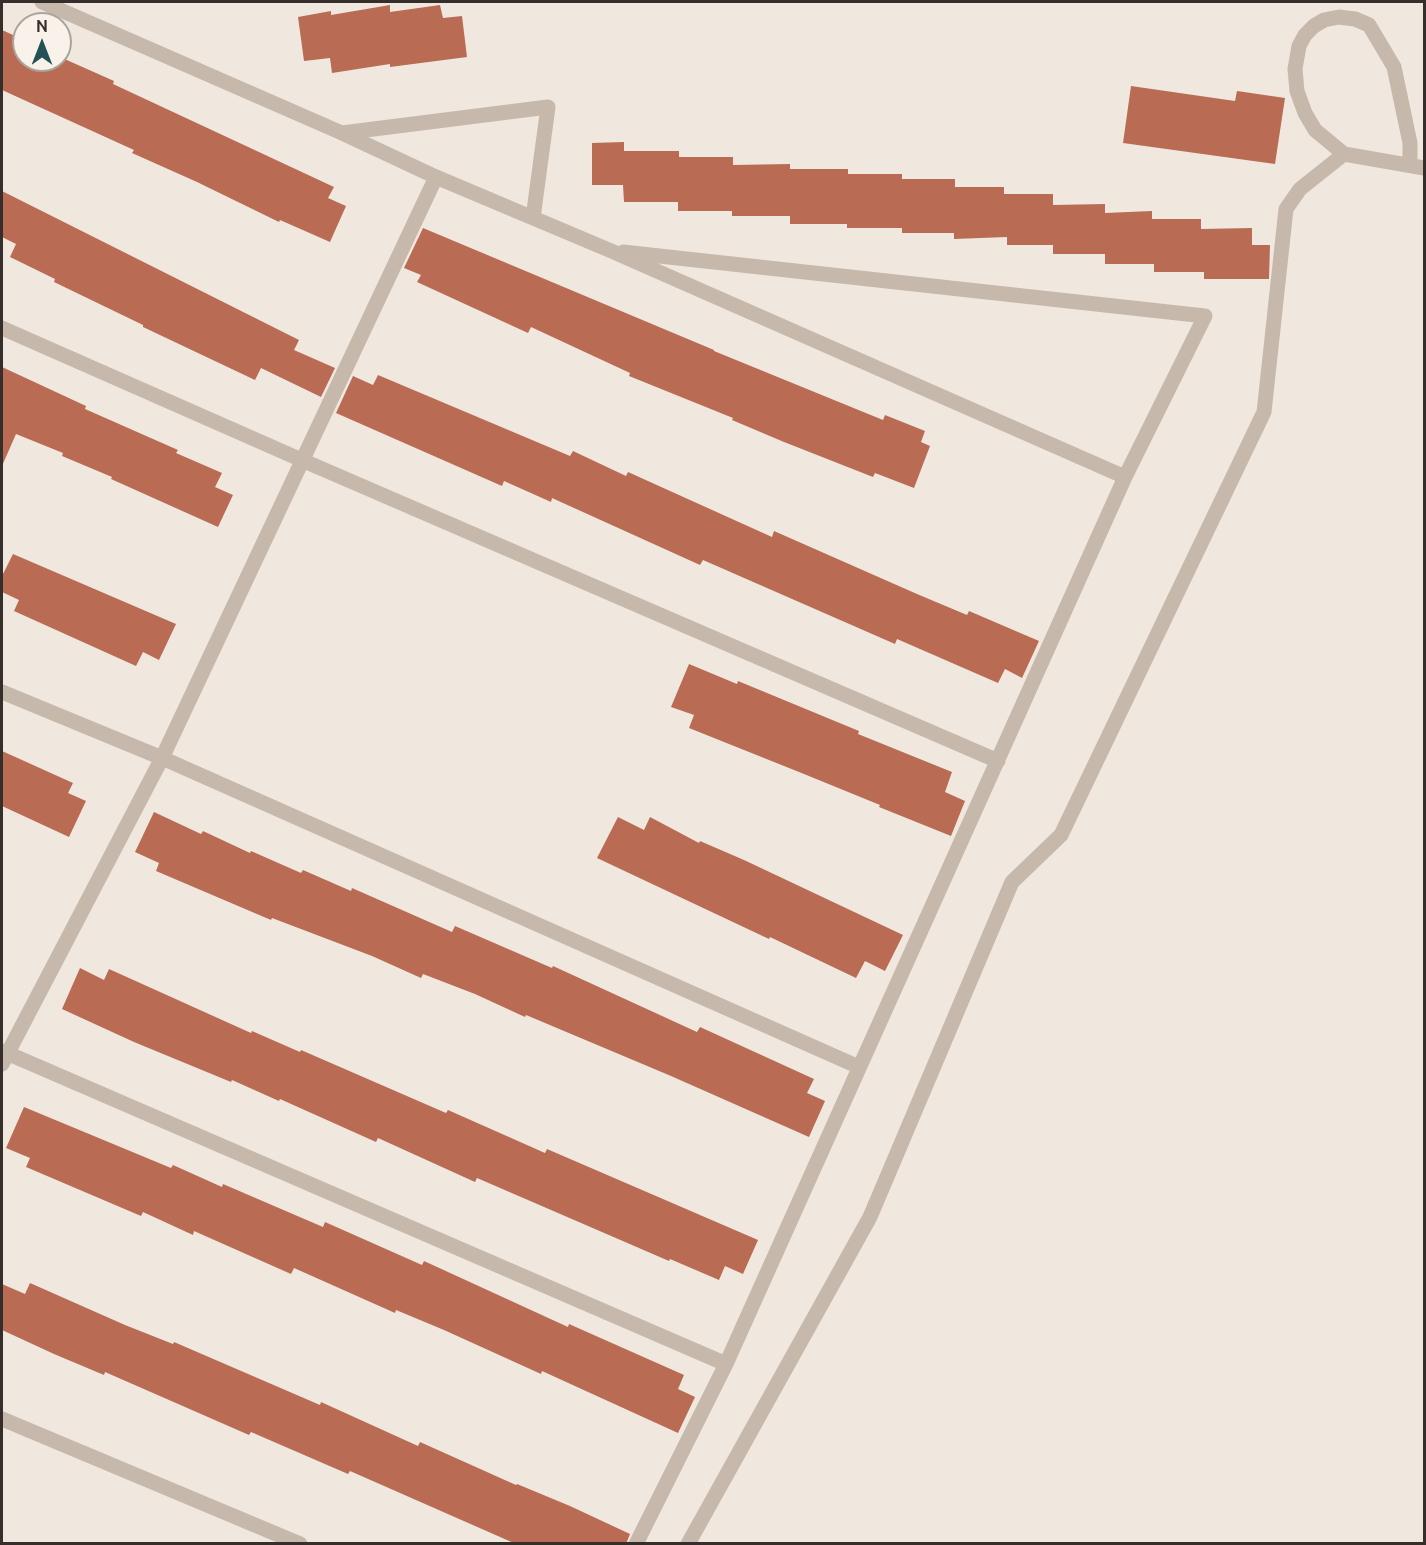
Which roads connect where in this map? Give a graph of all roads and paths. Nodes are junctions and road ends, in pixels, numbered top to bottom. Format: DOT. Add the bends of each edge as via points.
graph roads {
  1 [pos="42,2"];
  2 [pos="342,133"];
  3 [pos="1344,154"];
  4 [pos="1417,167"];
  5 [pos="436,177"];
  6 [pos="533,218"];
  7 [pos="609,250"];
  8 [pos="2,328"];
  9 [pos="303,461"];
  10 [pos="1125,477"];
  11 [pos="2,692"];
  12 [pos="162,758"];
  13 [pos="998,761"];
  14 [pos="3,1056"];
  15 [pos="859,1067"];
  16 [pos="726,1364"];
  17 [pos="2,1419"];
  18 [pos="300,1544"];
  19 [pos="636,1544"];
  20 [pos="688,1544"];
  1 -- 2 [label="street"];
  2 -- 5 [label="street"];
  2 -- 6 [label="street" via="548,107"];
  3 -- 4 [label="street"];
  3 -- 4 [label="street" via="1328,143 1305,113 1295,69 1305,35 1324,20 1339,17 1369,25 1394,67"];
  3 -- 20 [label="street" via="1300,189 1286,209 1264,412 1061,835 1012,882 870,1217"];
  5 -- 6 [label="street"];
  5 -- 9 [label="street"];
  6 -- 7 [label="street"];
  7 -- 10 [label="street"];
  7 -- 10 [label="street" via="1205,316"];
  8 -- 9 [label="street"];
  9 -- 12 [label="street"];
  9 -- 13 [label="street"];
  10 -- 13 [label="street"];
  11 -- 12 [label="street"];
  12 -- 14 [label="street"];
  12 -- 15 [label="street"];
  13 -- 15 [label="street"];
  14 -- 16 [label="street"];
  15 -- 16 [label="street"];
  16 -- 19 [label="street"];
  17 -- 18 [label="street"];
}
